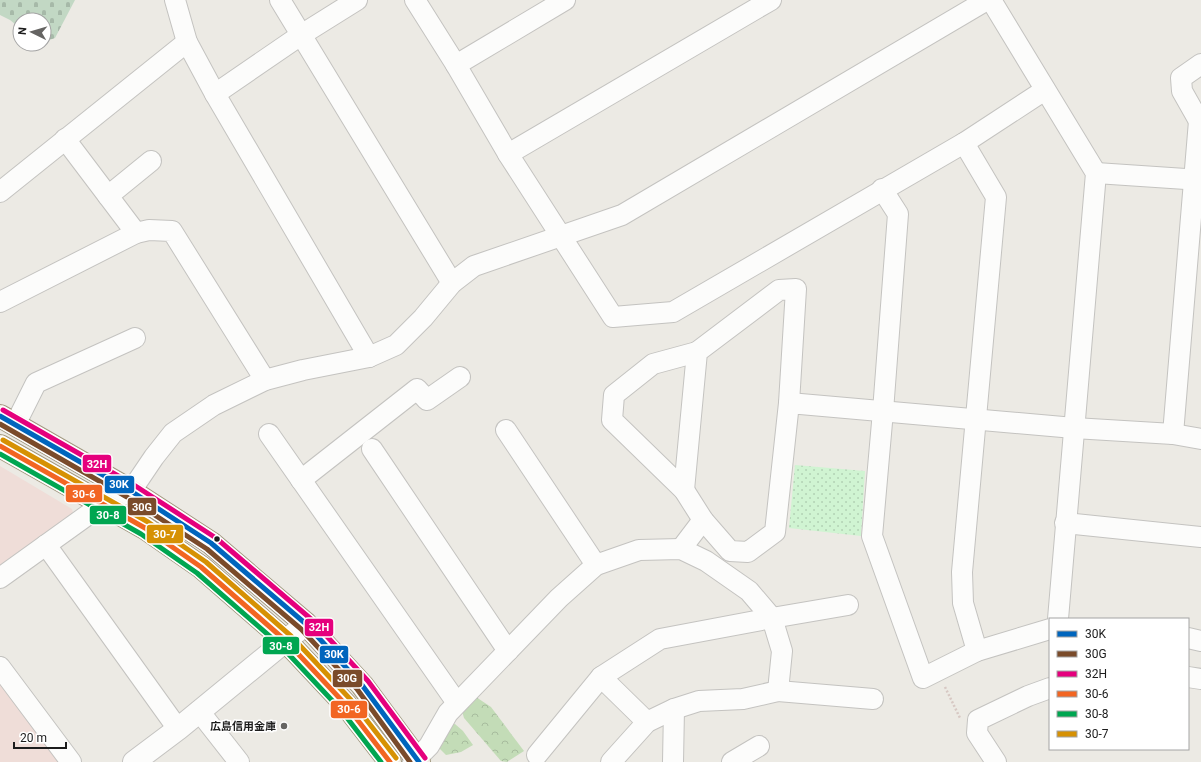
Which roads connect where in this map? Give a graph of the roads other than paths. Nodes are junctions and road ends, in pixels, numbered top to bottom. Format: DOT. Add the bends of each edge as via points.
graph roads {
  1 [pos="175,0"];
  2 [pos="280,0"];
  3 [pos="357,0"];
  4 [pos="415,0"];
  5 [pos="565,0"];
  6 [pos="771,0"];
  7 [pos="987,0"];
  8 [pos="990,0"];
  9 [pos="301,35"];
  10 [pos="187,42"];
  11 [pos="1201,64"];
  12 [pos="456,65"];
  13 [pos="1045,90"];
  14 [pos="215,94"];
  15 [pos="1200,121"];
  16 [pos="65,139"];
  17 [pos="964,142"];
  18 [pos="508,154"];
  19 [pos="151,161"];
  20 [pos="1096,173"];
  21 [pos="1197,180"];
  22 [pos="882,189"];
  23 [pos="0,192"];
  24 [pos="108,196"];
  25 [pos="136,233"];
  26 [pos="560,237"];
  27 [pos="452,283"];
  28 [pos="0,302"];
  29 [pos="135,338"];
  30 [pos="697,352"];
  31 [pos="369,357"];
  32 [pos="460,378"];
  33 [pos="265,380"];
  34 [pos="789,403"];
  35 [pos="883,411"];
  36 [pos="975,419"];
  37 [pos="8,421"];
  38 [pos="1074,428"];
  39 [pos="506,430"];
  40 [pos="269,434"];
  41 [pos="1173,434"];
  42 [pos="1201,439"];
  43 [pos="0,446"];
  44 [pos="372,449"];
  45 [pos="301,480"];
  46 [pos="684,490"];
  47 [pos="131,491"];
  48 [pos="103,504"];
  49 [pos="703,520"];
  50 [pos="1065,523"];
  51 [pos="1201,537"];
  52 [pos="46,545"];
  53 [pos="681,549"];
  54 [pos="596,565"];
  55 [pos="0,578"];
  56 [pos="848,605"];
  57 [pos="772,618"];
  58 [pos="1058,618"];
  59 [pos="306,624"];
  60 [pos="1049,629"];
  61 [pos="1189,638"];
  62 [pos="1201,640"];
  63 [pos="286,641"];
  64 [pos="508,651"];
  65 [pos="977,651"];
  66 [pos="0,667"];
  67 [pos="601,677"];
  68 [pos="1189,677"];
  69 [pos="1201,679"];
  70 [pos="1049,688"];
  71 [pos="778,690"];
  72 [pos="874,699"];
  73 [pos="458,703"];
  74 [pos="674,708"];
  75 [pos="199,711"];
  76 [pos="647,722"];
  77 [pos="178,729"];
  78 [pos="758,746"];
  79 [pos="537,755"];
  80 [pos="417,761"];
  81 [pos="71,762"];
  82 [pos="134,762"];
  83 [pos="239,762"];
  84 [pos="390,762"];
  85 [pos="611,762"];
  86 [pos="673,762"];
  87 [pos="732,762"];
  88 [pos="996,762"];
  1 -- 10 [label="street"];
  2 -- 9 [label="street"];
  3 -- 9 [label="street"];
  4 -- 12 [label="street"];
  5 -- 12 [label="street"];
  6 -- 18 [label="street"];
  7 -- 26 [label="street" via="622,216"];
  8 -- 13 [label="street"];
  9 -- 14 [label="street"];
  9 -- 27 [label="street"];
  10 -- 14 [label="street"];
  10 -- 16 [label="street"];
  11 -- 15 [label="street" via="1181,78 1182,91"];
  12 -- 18 [label="street"];
  13 -- 17 [label="street"];
  13 -- 20 [label="street"];
  14 -- 31 [label="street"];
  15 -- 21 [label="street"];
  16 -- 23 [label="street"];
  16 -- 24 [label="street"];
  17 -- 22 [label="street"];
  17 -- 36 [label="street" via="996,197"];
  18 -- 26 [label="street"];
  19 -- 24 [label="street"];
  20 -- 21 [label="street"];
  20 -- 38 [label="street"];
  21 -- 41 [label="street"];
  22 -- 26 [label="street" via="673,312 613,317"];
  22 -- 35 [label="street" via="898,214"];
  24 -- 25 [label="street"];
  25 -- 28 [label="street"];
  25 -- 33 [label="street" via="149,230 172,231"];
  26 -- 27 [label="street" via="474,266"];
  27 -- 31 [label="street" via="396,345"];
  29 -- 37 [label="street" via="36,383"];
  30 -- 34 [label="street" via="779,290 796,289"];
  30 -- 46 [label="street"];
  30 -- 46 [label="street" via="653,364 614,395 612,420"];
  31 -- 33 [label="street"];
  32 -- 45 [label="street" via="427,400 417,389"];
  33 -- 47 [label="street" via="214,405 173,433"];
  34 -- 35 [label="street"];
  34 -- 49 [label="street" via="776,532 748,552 730,551"];
  35 -- 36 [label="street"];
  35 -- 65 [label="street" via="872,536 923,678"];
  36 -- 38 [label="street"];
  36 -- 65 [label="street" via="962,572 964,603"];
  37 -- 47 [label="main road"];
  38 -- 41 [label="street"];
  38 -- 50 [label="street"];
  39 -- 54 [label="street"];
  40 -- 45 [label="street"];
  41 -- 42 [label="street"];
  43 -- 48 [label="main road"];
  44 -- 64 [label="street"];
  45 -- 73 [label="street"];
  46 -- 49 [label="street"];
  47 -- 48 [label="street"];
  47 -- 59 [label="main road" via="211,543"];
  48 -- 52 [label="street"];
  48 -- 63 [label="main road" via="146,528 201,567"];
  49 -- 53 [label="street"];
  50 -- 51 [label="street"];
  50 -- 58 [label="street"];
  52 -- 55 [label="street"];
  52 -- 77 [label="street"];
  53 -- 54 [label="street" via="639,550"];
  53 -- 57 [label="street" via="706,561 749,591"];
  54 -- 64 [label="street" via="559,598"];
  56 -- 57 [label="street"];
  57 -- 67 [label="street" via="660,639"];
  57 -- 71 [label="street" via="782,651"];
  59 -- 63 [label="street"];
  59 -- 80 [label="main road" via="362,685"];
  60 -- 65 [label="street"];
  61 -- 62 [label="street"];
  63 -- 75 [label="street"];
  63 -- 84 [label="main road" via="346,705"];
  64 -- 73 [label="street"];
  66 -- 81 [label="street"];
  67 -- 76 [label="street"];
  67 -- 79 [label="street"];
  68 -- 69 [label="street"];
  70 -- 88 [label="street" via="978,720 977,733"];
  71 -- 72 [label="street"];
  71 -- 74 [label="street" via="743,698 699,701"];
  73 -- 80 [label="street" via="448,713"];
  74 -- 76 [label="street"];
  74 -- 86 [label="street"];
  75 -- 77 [label="street"];
  75 -- 83 [label="street"];
  76 -- 85 [label="street"];
  77 -- 82 [label="street"];
  78 -- 87 [label="street"];
}
